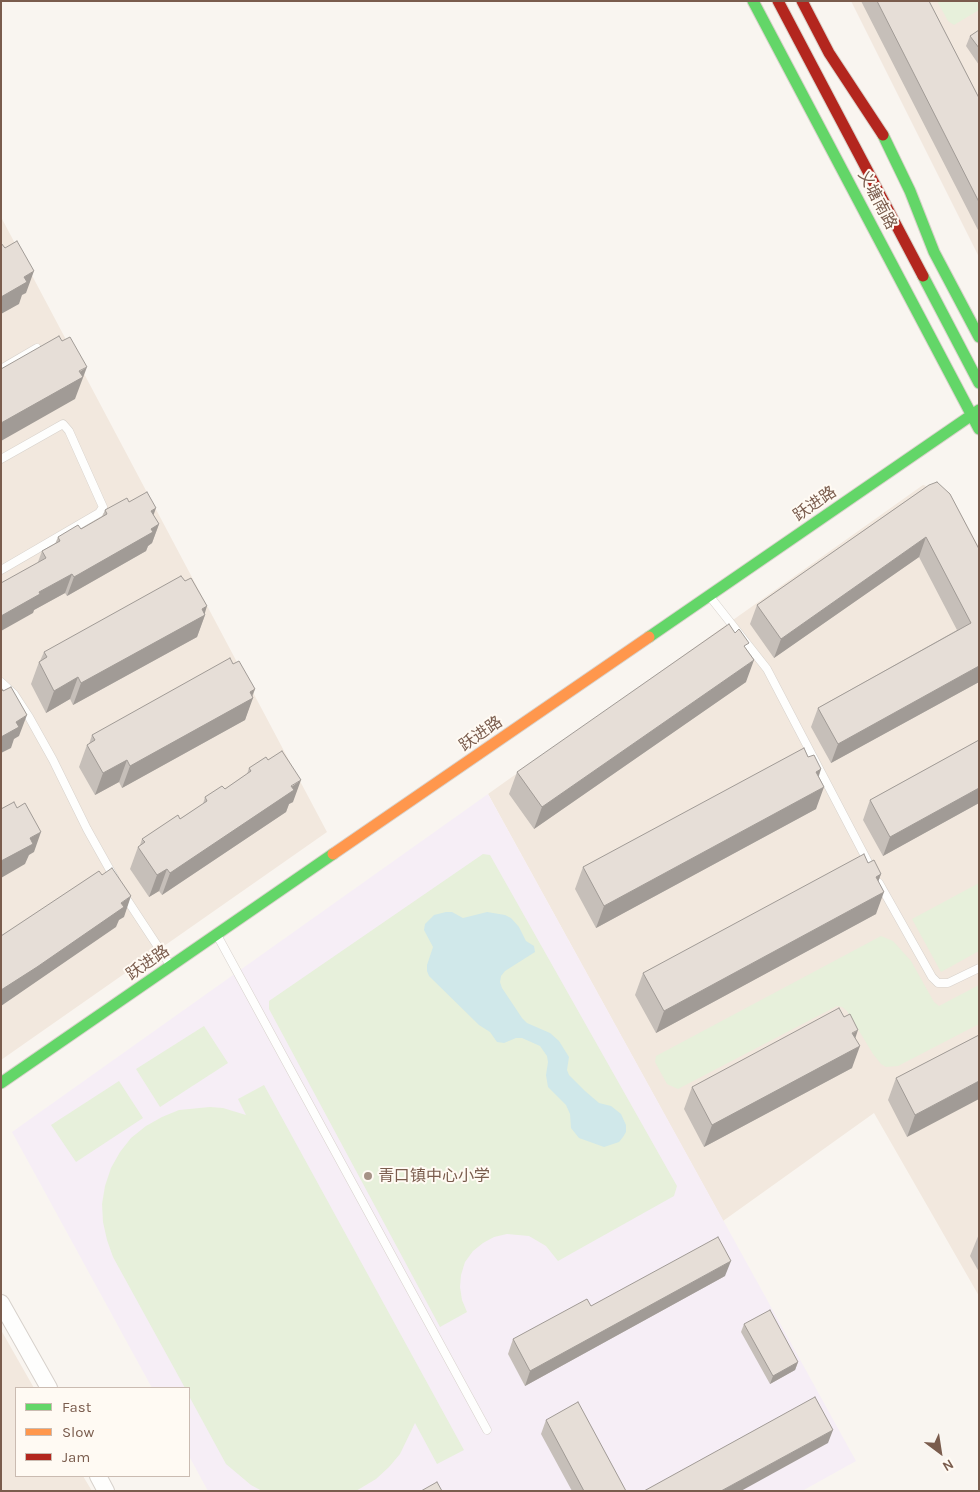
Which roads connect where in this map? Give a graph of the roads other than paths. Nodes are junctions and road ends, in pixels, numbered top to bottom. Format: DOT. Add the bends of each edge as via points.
graph roads {
  1 [pos="753,1"];
  2 [pos="778,1"];
  3 [pos="802,1"];
  4 [pos="979,337"];
  5 [pos="37,348"];
  6 [pos="1,369"];
  7 [pos="979,383"];
  8 [pos="975,412"];
  9 [pos="979,429"];
  10 [pos="1,459"];
  11 [pos="1,570"];
  12 [pos="710,596"];
  13 [pos="1,682"];
  14 [pos="870,867"];
  15 [pos="875,875"];
  16 [pos="217,936"];
  17 [pos="172,967"];
  18 [pos="979,968"];
  19 [pos="1,1083"];
  20 [pos="1,1303"];
  21 [pos="48,1387"];
  22 [pos="487,1430"];
  23 [pos="99,1477"];
  24 [pos="106,1491"];
  1 -- 8 [label="street, 义塘南路"];
  2 -- 7 [label="street, 义塘南路"];
  3 -- 4 [label="street" via="829,53 884,137 934,252"];
  5 -- 6 [label="lane"];
  8 -- 9 [label="street, 义塘南路"];
  8 -- 12 [label="street, 跃进路"];
  10 -- 11 [label="lane" via="63,424 103,507 99,513"];
  12 -- 14 [label="lane" via="767,669"];
  12 -- 16 [label="street, 跃进路"];
  13 -- 17 [label="lane" via="14,694 29,717 132,908"];
  15 -- 18 [label="lane" via="938,983 948,983"];
  16 -- 17 [label="street, 跃进路"];
  16 -- 22 [label="lane"];
  17 -- 19 [label="street, 跃进路"];
  20 -- 21 [label="street"];
  23 -- 24 [label="street"];
}
